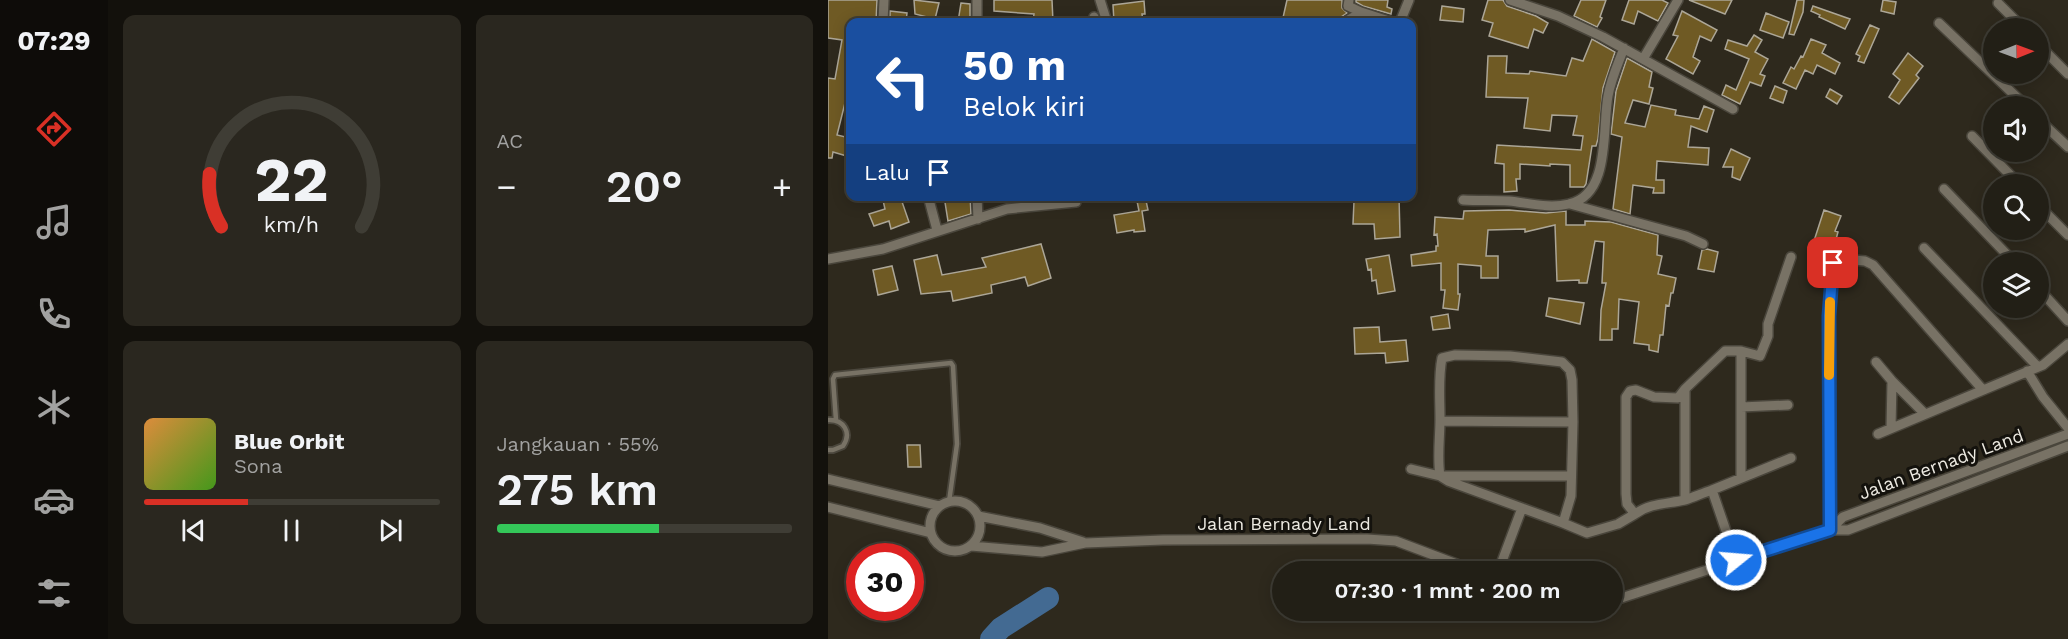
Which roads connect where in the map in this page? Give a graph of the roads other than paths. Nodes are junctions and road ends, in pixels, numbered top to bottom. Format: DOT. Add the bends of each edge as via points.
graph roads {
  1 [pos="884,0"];
  2 [pos="978,0"];
  3 [pos="1100,0"];
  4 [pos="1349,0"];
  5 [pos="1408,0"];
  6 [pos="1510,0"];
  7 [pos="1678,0"];
  8 [pos="1998,3"];
  9 [pos="1361,12"];
  10 [pos="883,18"];
  11 [pos="977,18"];
  12 [pos="1106,18"];
  13 [pos="1352,18"];
  14 [pos="1380,18"];
  15 [pos="1401,18"];
  16 [pos="2013,18"];
  17 [pos="1939,23"];
  18 [pos="1624,48"];
  19 [pos="2049,55"];
  20 [pos="1643,59"];
  21 [pos="2068,74"];
  22 [pos="2015,96"];
  23 [pos="1733,109"];
  24 [pos="2049,129"];
  25 [pos="1972,136"];
  26 [pos="2068,147"];
  27 [pos="2009,174"];
  28 [pos="1944,189"];
  29 [pos="1463,200"];
  30 [pos="929,201"];
  31 [pos="977,201"];
  32 [pos="1062,201"];
  33 [pos="1570,204"];
  34 [pos="2049,216"];
  35 [pos="978,219"];
  36 [pos="937,230"];
  37 [pos="2068,236"];
  38 [pos="1703,244"];
  39 [pos="1924,248"];
  40 [pos="2004,252"];
  41 [pos="1791,257"];
  42 [pos="828,259"];
  43 [pos="1854,260"];
  44 [pos="1833,263"];
  45 [pos="2049,300"];
  46 [pos="2068,321"];
  47 [pos="2068,344"];
  48 [pos="1741,351"];
  49 [pos="1876,362"];
  50 [pos="2038,367"];
  51 [pos="2027,371"];
  52 [pos="1892,381"];
  53 [pos="1685,389"];
  54 [pos="1983,390"];
  55 [pos="1788,405"];
  56 [pos="1741,407"];
  57 [pos="1925,414"];
  58 [pos="828,420"];
  59 [pos="836,420"];
  60 [pos="1440,421"];
  61 [pos="1573,422"];
  62 [pos="1891,428"];
  63 [pos="2068,428"];
  64 [pos="1878,434"];
  65 [pos="2068,434"];
  66 [pos="2068,446"];
  67 [pos="828,450"];
  68 [pos="1791,458"];
  69 [pos="1411,469"];
  70 [pos="1440,476"];
  71 [pos="1571,476"];
  72 [pos="1741,477"];
  73 [pos="828,479"];
  74 [pos="1712,490"];
  75 [pos="1686,500"];
  76 [pos="950,502"];
  77 [pos="940,506"];
  78 [pos="828,507"];
  79 [pos="1522,508"];
  80 [pos="1635,514"];
  81 [pos="978,516"];
  82 [pos="1563,523"];
  83 [pos="1830,530"];
  84 [pos="931,533"];
  85 [pos="1085,543"];
  86 [pos="971,546"];
  87 [pos="1736,560"];
  88 [pos="1448,561"];
  89 [pos="1502,561"];
  90 [pos="1623,597"];
  1 -- 10 [label="street"];
  2 -- 11 [label="street"];
  3 -- 12 [label="street"];
  4 -- 9 [label="street" via="1348,6"];
  5 -- 15 [label="street"];
  6 -- 18 [label="street" via="1558,16"];
  7 -- 20 [label="street"];
  8 -- 16 [label="street"];
  9 -- 13 [label="street"];
  9 -- 14 [label="street"];
  17 -- 22 [label="street"];
  18 -- 20 [label="street"];
  18 -- 33 [label="street" via="1608,95 1601,162 1592,188 1582,200"];
  19 -- 21 [label="street"];
  20 -- 23 [label="street"];
  24 -- 26 [label="street"];
  25 -- 27 [label="street"];
  28 -- 40 [label="street"];
  29 -- 33 [label="street"];
  30 -- 36 [label="street"];
  31 -- 35 [label="street"];
  32 -- 35 [label="street" via="1007,209"];
  33 -- 38 [label="street"];
  34 -- 37 [label="street"];
  35 -- 36 [label="street"];
  36 -- 42 [label="street" via="883,249"];
  39 -- 50 [label="street"];
  41 -- 48 [label="street" via="1760,357"];
  43 -- 54 [label="street" via="1873,265"];
  44 -- 83 [label="street" via="1829,316"];
  45 -- 46 [label="street"];
  47 -- 50 [label="street"];
  48 -- 53 [label="street" via="1725,351"];
  48 -- 56 [label="street"];
  49 -- 52 [label="street"];
  50 -- 51 [label="street"];
  51 -- 54 [label="street"];
  51 -- 63 [label="street"];
  52 -- 57 [label="street"];
  52 -- 62 [label="street"];
  53 -- 75 [label="street"];
  53 -- 80 [label="street" via="1678,398 1654,397 1636,390 1626,398 1626,494 1627,504"];
  54 -- 57 [label="street"];
  55 -- 56 [label="street"];
  56 -- 72 [label="street"];
  57 -- 62 [label="street"];
  58 -- 59 [label="lane"];
  59 -- 67 [label="lane" via="845,426 846,442 838,449"];
  59 -- 76 [label="lane" via="835,375 951,363 957,444"];
  60 -- 61 [label="street"];
  60 -- 61 [label="street" via="1442,358 1455,355 1562,362 1570,370 1572,380"];
  60 -- 70 [label="street"];
  61 -- 71 [label="street"];
  62 -- 64 [label="street"];
  65 -- 83 [label="street, Jalan Bernady Land" via="1843,517"];
  66 -- 83 [label="street, Jalan Bernady Land" via="1848,530"];
  68 -- 72 [label="street"];
  69 -- 70 [label="street"];
  70 -- 71 [label="street"];
  70 -- 79 [label="street"];
  71 -- 82 [label="street" via="1571,496"];
  72 -- 74 [label="street"];
  73 -- 77 [label="street"];
  74 -- 75 [label="street"];
  74 -- 87 [label="street"];
  75 -- 80 [label="street" via="1652,505"];
  76 -- 77 [label="street"];
  76 -- 81 [label="street" via="965,503"];
  77 -- 84 [label="street" via="932,516"];
  78 -- 84 [label="street"];
  79 -- 82 [label="street"];
  79 -- 89 [label="street"];
  80 -- 82 [label="street" via="1618,524 1587,533"];
  81 -- 85 [label="street, Jalan Bernady Land" via="1040,528"];
  81 -- 86 [label="street" via="979,535"];
  83 -- 87 [label="street, Jalan Bernady Land"];
  84 -- 86 [label="street" via="944,549 958,552"];
  85 -- 86 [label="street, Jalan Bernady Land" via="1042,552"];
  85 -- 88 [label="street, Jalan Bernady Land" via="1367,539 1396,542"];
  87 -- 90 [label="street, Jalan Bernady Land"];
}
